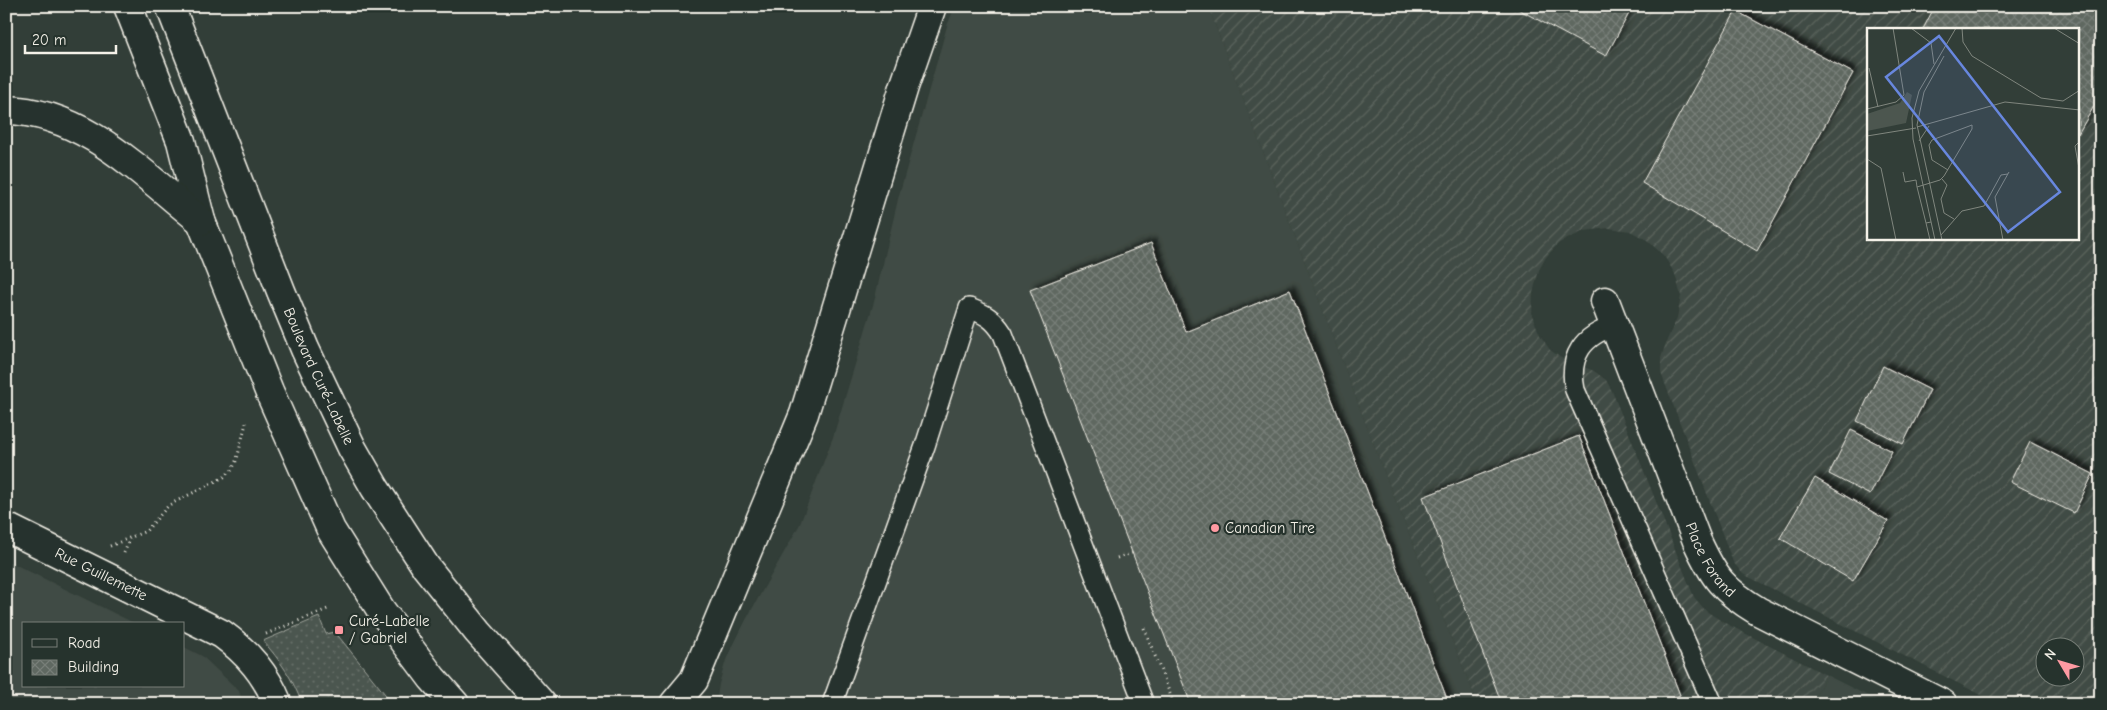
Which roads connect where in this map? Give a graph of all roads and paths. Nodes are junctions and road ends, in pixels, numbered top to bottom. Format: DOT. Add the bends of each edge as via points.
graph roads {
  1 [pos="128,6"];
  2 [pos="170,6"];
  3 [pos="932,6"];
  4 [pos="6,110"];
  5 [pos="201,221"];
  6 [pos="1610,314"];
  7 [pos="247,419"];
  8 [pos="6,527"];
  9 [pos="130,539"];
  10 [pos="1132,553"];
  11 [pos="122,555"];
  12 [pos="1117,558"];
  13 [pos="73,560"];
  14 [pos="330,608"];
  15 [pos="259,637"];
  16 [pos="696,692"];
  17 [pos="278,704"];
  18 [pos="455,704"];
  19 [pos="542,704"];
  20 [pos="674,704"];
  21 [pos="832,704"];
  22 [pos="1144,704"];
  23 [pos="1713,704"];
  24 [pos="1943,704"];
  1 -- 5 [label="main road" via="181,141"];
  2 -- 19 [label="main road, Boulevard Curé-Labelle" via="281,291 352,448 426,567"];
  3 -- 16 [label="main road" via="804,414"];
  4 -- 5 [label="main road" via="39,115 89,134 109,146"];
  5 -- 18 [label="main road" via="269,391 331,530 381,610"];
  6 -- 23 [label="lane" via="1599,331 1581,348 1572,376 1575,390"];
  6 -- 24 [label="main road, Place Forand" via="1697,541 1723,587 1758,611"];
  7 -- 9 [label="path" via="232,470 169,505 146,530"];
  8 -- 13 [label="main road, Rue Guillemette"];
  9 -- 11 [label="path"];
  9 -- 13 [label="path"];
  10 -- 12 [label="path"];
  13 -- 17 [label="main road, Rue Guillemette" via="222,634 256,664"];
  14 -- 15 [label="path"];
  16 -- 20 [label="main road"];
  21 -- 22 [label="lane" via="925,446 969,308 996,322 1003,334"];
}
